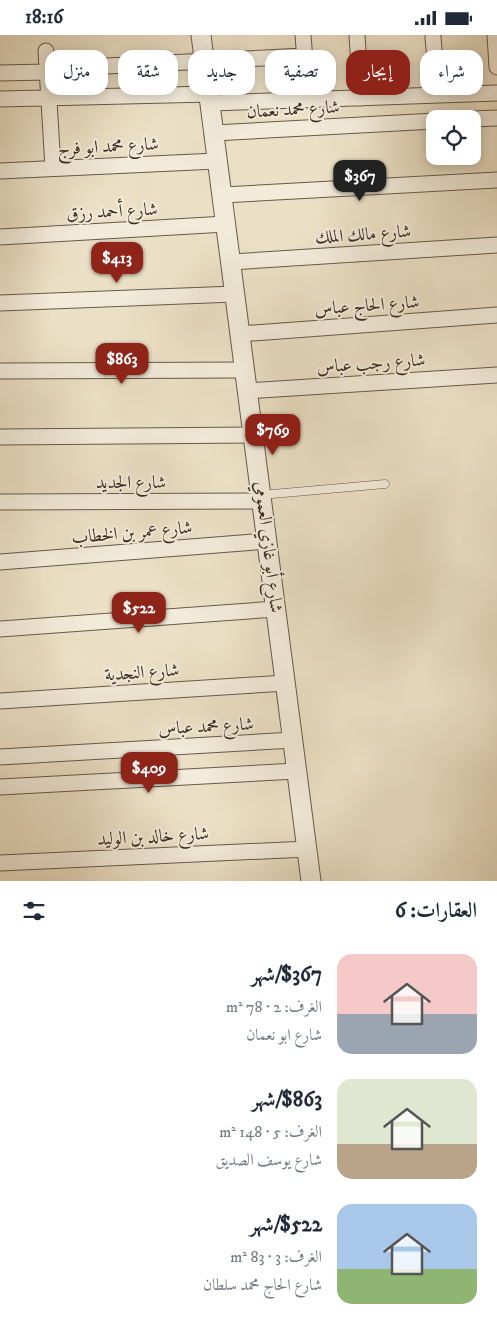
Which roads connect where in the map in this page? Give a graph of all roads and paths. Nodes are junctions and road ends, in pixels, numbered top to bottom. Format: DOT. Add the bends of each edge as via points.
graph roads {
  1 [pos="201,35"];
  2 [pos="304,35"];
  3 [pos="357,35"];
  4 [pos="495,35"];
  5 [pos="433,37"];
  6 [pos="203,50"];
  7 [pos="305,50"];
  8 [pos="434,50"];
  9 [pos="188,62"];
  10 [pos="108,67"];
  11 [pos="497,67"];
  12 [pos="45,70"];
  13 [pos="0,73"];
  14 [pos="483,93"];
  15 [pos="497,93"];
  16 [pos="49,95"];
  17 [pos="209,95"];
  18 [pos="308,95"];
  19 [pos="438,95"];
  20 [pos="49,98"];
  21 [pos="361,98"];
  22 [pos="0,99"];
  23 [pos="209,99"];
  24 [pos="308,100"];
  25 [pos="497,118"];
  26 [pos="481,119"];
  27 [pos="426,121"];
  28 [pos="214,133"];
  29 [pos="218,161"];
  30 [pos="54,168"];
  31 [pos="0,171"];
  32 [pos="497,179"];
  33 [pos="222,195"];
  34 [pos="226,224"];
  35 [pos="0,237"];
  36 [pos="497,245"];
  37 [pos="231,262"];
  38 [pos="235,294"];
  39 [pos="0,303"];
  40 [pos="497,315"];
  41 [pos="240,334"];
  42 [pos="244,370"];
  43 [pos="0,371"];
  44 [pos="497,375"];
  45 [pos="247,391"];
  46 [pos="253,435"];
  47 [pos="0,437"];
  48 [pos="385,484"];
  49 [pos="261,498"];
  50 [pos="0,502"];
  51 [pos="267,541"];
  52 [pos="0,562"];
  53 [pos="276,609"];
  54 [pos="0,629"];
  55 [pos="286,683"];
  56 [pos="0,701"];
  57 [pos="293,741"];
  58 [pos="0,757"];
  59 [pos="297,771"];
  60 [pos="0,787"];
  61 [pos="308,849"];
  62 [pos="0,863"];
  63 [pos="311,881"];
  1 -- 6 [label="street, شارع أبو غازي العمومي"];
  2 -- 7 [label="street"];
  3 -- 21 [label="street"];
  4 -- 11 [label="street"];
  5 -- 8 [label="street"];
  9 -- 10 [label="street"];
  12 -- 13 [label="street"];
  14 -- 15 [label="street"];
  16 -- 20 [label="street"];
  17 -- 23 [label="street, شارع أبو غازي العمومي"];
  18 -- 24 [label="street"];
  19 -- 21 [label="street"];
  20 -- 22 [label="street"];
  20 -- 23 [label="street"];
  20 -- 30 [label="street"];
  21 -- 24 [label="street"];
  23 -- 24 [label="street"];
  23 -- 28 [label="street, شارع أبو غازي العمومي"];
  25 -- 26 [label="street"];
  27 -- 28 [label="street, شارع محمد نعمان"];
  28 -- 29 [label="street, شارع أبو غازي العمومي"];
  29 -- 30 [label="street, شارع محمد ابو فرج"];
  29 -- 33 [label="street, شارع أبو غازي العمومي"];
  30 -- 31 [label="street, شارع محمد ابو فرج"];
  32 -- 33 [label="street"];
  33 -- 34 [label="street, شارع أبو غازي العمومي"];
  34 -- 35 [label="street, شارع أحمد رزق"];
  34 -- 37 [label="street, شارع أبو غازي العمومي"];
  36 -- 37 [label="street, شارع مالك الملك"];
  37 -- 38 [label="street, شارع أبو غازي العمومي"];
  38 -- 39 [label="street"];
  38 -- 41 [label="street, شارع أبو غازي العمومي"];
  40 -- 41 [label="street, شارع الحاج عباس"];
  41 -- 42 [label="street, شارع أبو غازي العمومي"];
  42 -- 43 [label="street"];
  42 -- 45 [label="street, شارع أبو غازي العمومي"];
  44 -- 45 [label="street, شارع رجب عباس"];
  45 -- 46 [label="street, شارع أبو غازي العمومي"];
  46 -- 47 [label="street"];
  46 -- 49 [label="street, شارع أبو غازي العمومي"];
  48 -- 49 [label="lane"];
  49 -- 50 [label="street, شارع الجديد"];
  49 -- 51 [label="street, شارع أبو غازي العمومي"];
  51 -- 52 [label="street, شارع عمر بن الخطاب"];
  51 -- 53 [label="street, شارع أبو غازي العمومي"];
  53 -- 54 [label="street"];
  53 -- 55 [label="street, شارع أبو غازي العمومي"];
  55 -- 56 [label="street, شارع النجدية"];
  55 -- 57 [label="street, شارع أبو غازي العمومي"];
  57 -- 58 [label="street, شارع محمد عباس"];
  57 -- 59 [label="street, شارع أبو غازي العمومي"];
  59 -- 60 [label="street"];
  59 -- 61 [label="street, شارع أبو غازي العمومي"];
  61 -- 62 [label="street, شارع خالد بن الوليد"];
  61 -- 63 [label="street, شارع أبو غازي العمومي"];
}
